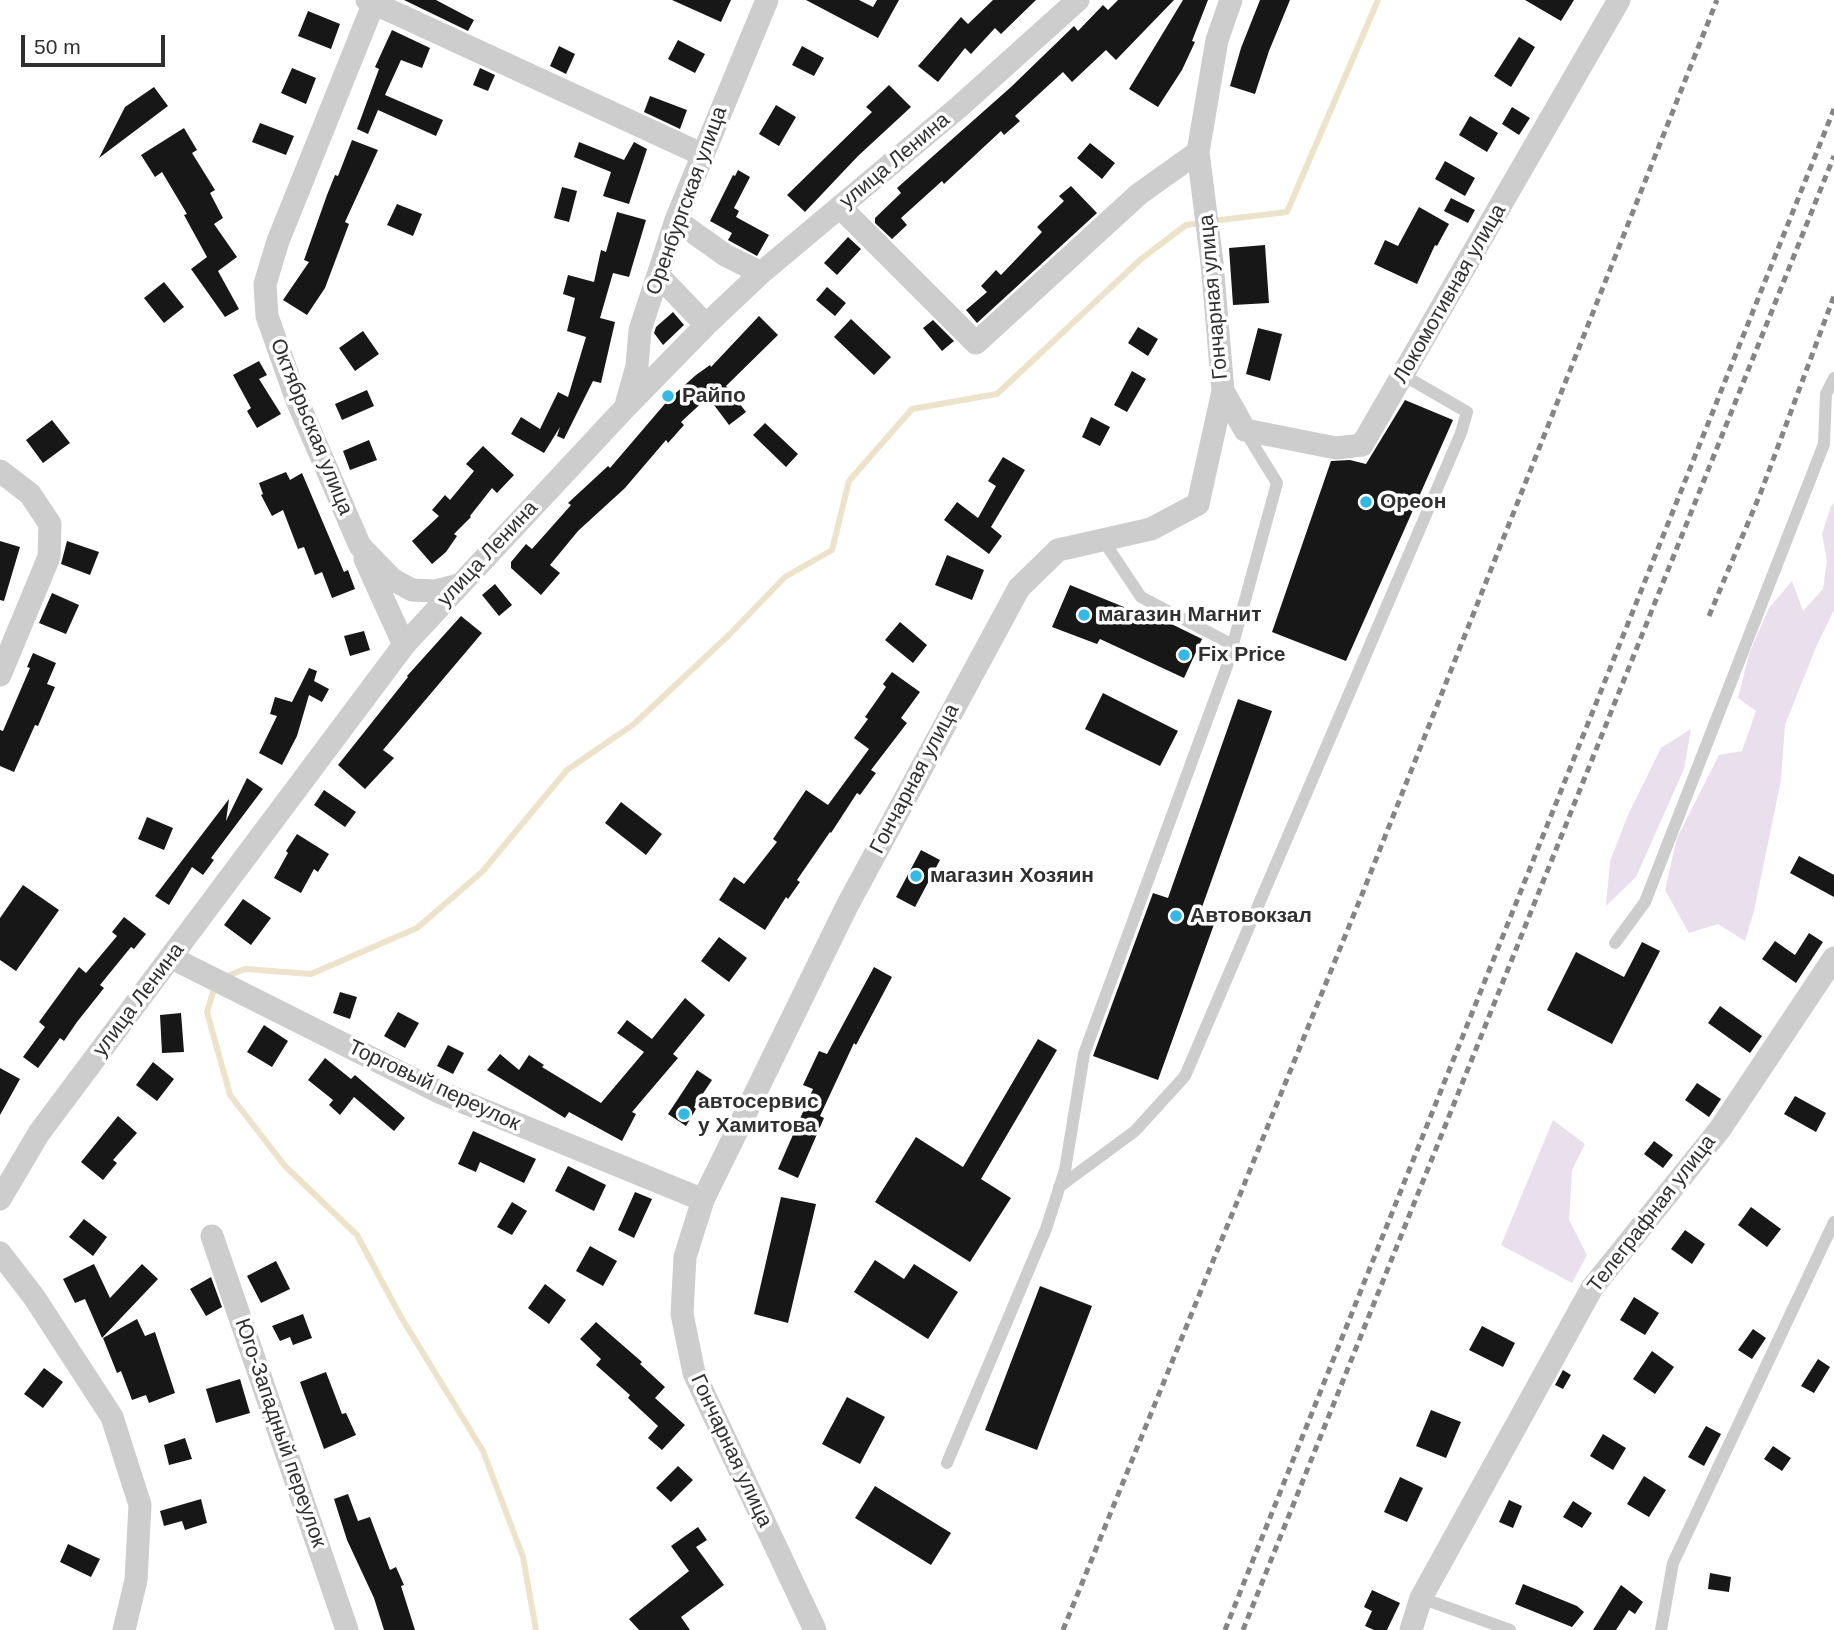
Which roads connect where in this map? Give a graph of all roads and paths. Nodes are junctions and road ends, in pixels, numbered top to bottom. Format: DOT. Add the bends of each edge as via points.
graph roads {
  1 [pos="766,0"];
  2 [pos="1077,0"];
  3 [pos="1231,0"];
  4 [pos="1619,0"];
  5 [pos="372,1"];
  6 [pos="1198,152"];
  7 [pos="701,154"];
  8 [pos="840,207"];
  9 [pos="676,220"];
  10 [pos="761,272"];
  11 [pos="658,275"];
  12 [pos="706,325"];
  13 [pos="1403,375"];
  14 [pos="1834,378"];
  15 [pos="1223,391"];
  16 [pos="625,408"];
  17 [pos="1245,430"];
  18 [pos="0,471"];
  19 [pos="1104,540"];
  20 [pos="360,546"];
  21 [pos="459,585"];
  22 [pos="404,645"];
  23 [pos="1233,645"];
  24 [pos="0,675"];
  25 [pos="1615,943"];
  26 [pos="172,958"];
  27 [pos="1834,958"];
  28 [pos="1059,1187"];
  29 [pos="0,1199"];
  30 [pos="703,1200"];
  31 [pos="1834,1223"];
  32 [pos="212,1236"];
  33 [pos="0,1253"];
  34 [pos="947,1463"];
  35 [pos="1420,1598"];
  36 [pos="124,1630"];
  37 [pos="347,1630"];
  38 [pos="815,1630"];
  39 [pos="1411,1630"];
  40 [pos="1510,1630"];
  41 [pos="1661,1630"];
  1 -- 7 [label="street, Оренбургская улица"];
  2 -- 8 [label="street, улица Ленина"];
  3 -- 6 [label="street, Гончарная улица" via="1217,40"];
  4 -- 13 [label="street, Локомотивная улица"];
  5 -- 7 [label="street"];
  5 -- 20 [label="street, Октябрьская улица" via="265,284 267,316 296,398"];
  6 -- 8 [label="street" via="1139,194 976,343"];
  6 -- 15 [label="street, Гончарная улица"];
  7 -- 9 [label="street, Оренбургская улица"];
  8 -- 10 [label="street, улица Ленина"];
  9 -- 10 [label="street" via="725,255"];
  9 -- 11 [label="street, Оренбургская улица"];
  10 -- 12 [label="street, улица Ленина"];
  11 -- 12 [label="street"];
  11 -- 16 [label="street, Оренбургская улица" via="640,330 637,366"];
  12 -- 16 [label="street, улица Ленина"];
  13 -- 17 [label="street, Локомотивная улица" via="1362,445 1336,448"];
  13 -- 28 [label="lane" via="1467,412 1461,433 1185,1076 1135,1131"];
  14 -- 25 [label="lane" via="1826,394 1824,444 1645,902"];
  15 -- 17 [label="street"];
  15 -- 19 [label="street, Гончарная улица" via="1198,504 1151,530"];
  16 -- 21 [label="street, улица Ленина"];
  17 -- 23 [label="lane" via="1277,483"];
  18 -- 24 [label="street" via="30,494 50,524 49,557"];
  19 -- 23 [label="lane" via="1141,597"];
  19 -- 30 [label="street, Гончарная улица" via="1058,550 1019,588 847,906"];
  20 -- 21 [label="street, Октябрьская улица" via="392,579 412,590"];
  20 -- 22 [label="street"];
  21 -- 22 [label="street, улица Ленина"];
  22 -- 26 [label="street, улица Ленина"];
  23 -- 28 [label="lane" via="1084,1054"];
  26 -- 29 [label="street, улица Ленина" via="39,1133"];
  26 -- 30 [label="street, Торговый переулок" via="439,1092"];
  27 -- 35 [label="street, Телеграфная улица" via="1720,1129 1592,1288"];
  28 -- 34 [label="lane" via="1046,1229"];
  30 -- 38 [label="street, Гончарная улица" via="685,1257 682,1314 694,1373"];
  31 -- 41 [label="lane" via="1673,1563"];
  32 -- 37 [label="street, Юго-Западный переулок"];
  33 -- 36 [label="street" via="112,1417 140,1505 136,1580"];
  35 -- 39 [label="street, Телеграфная улица"];
  35 -- 40 [label="lane"];
}
